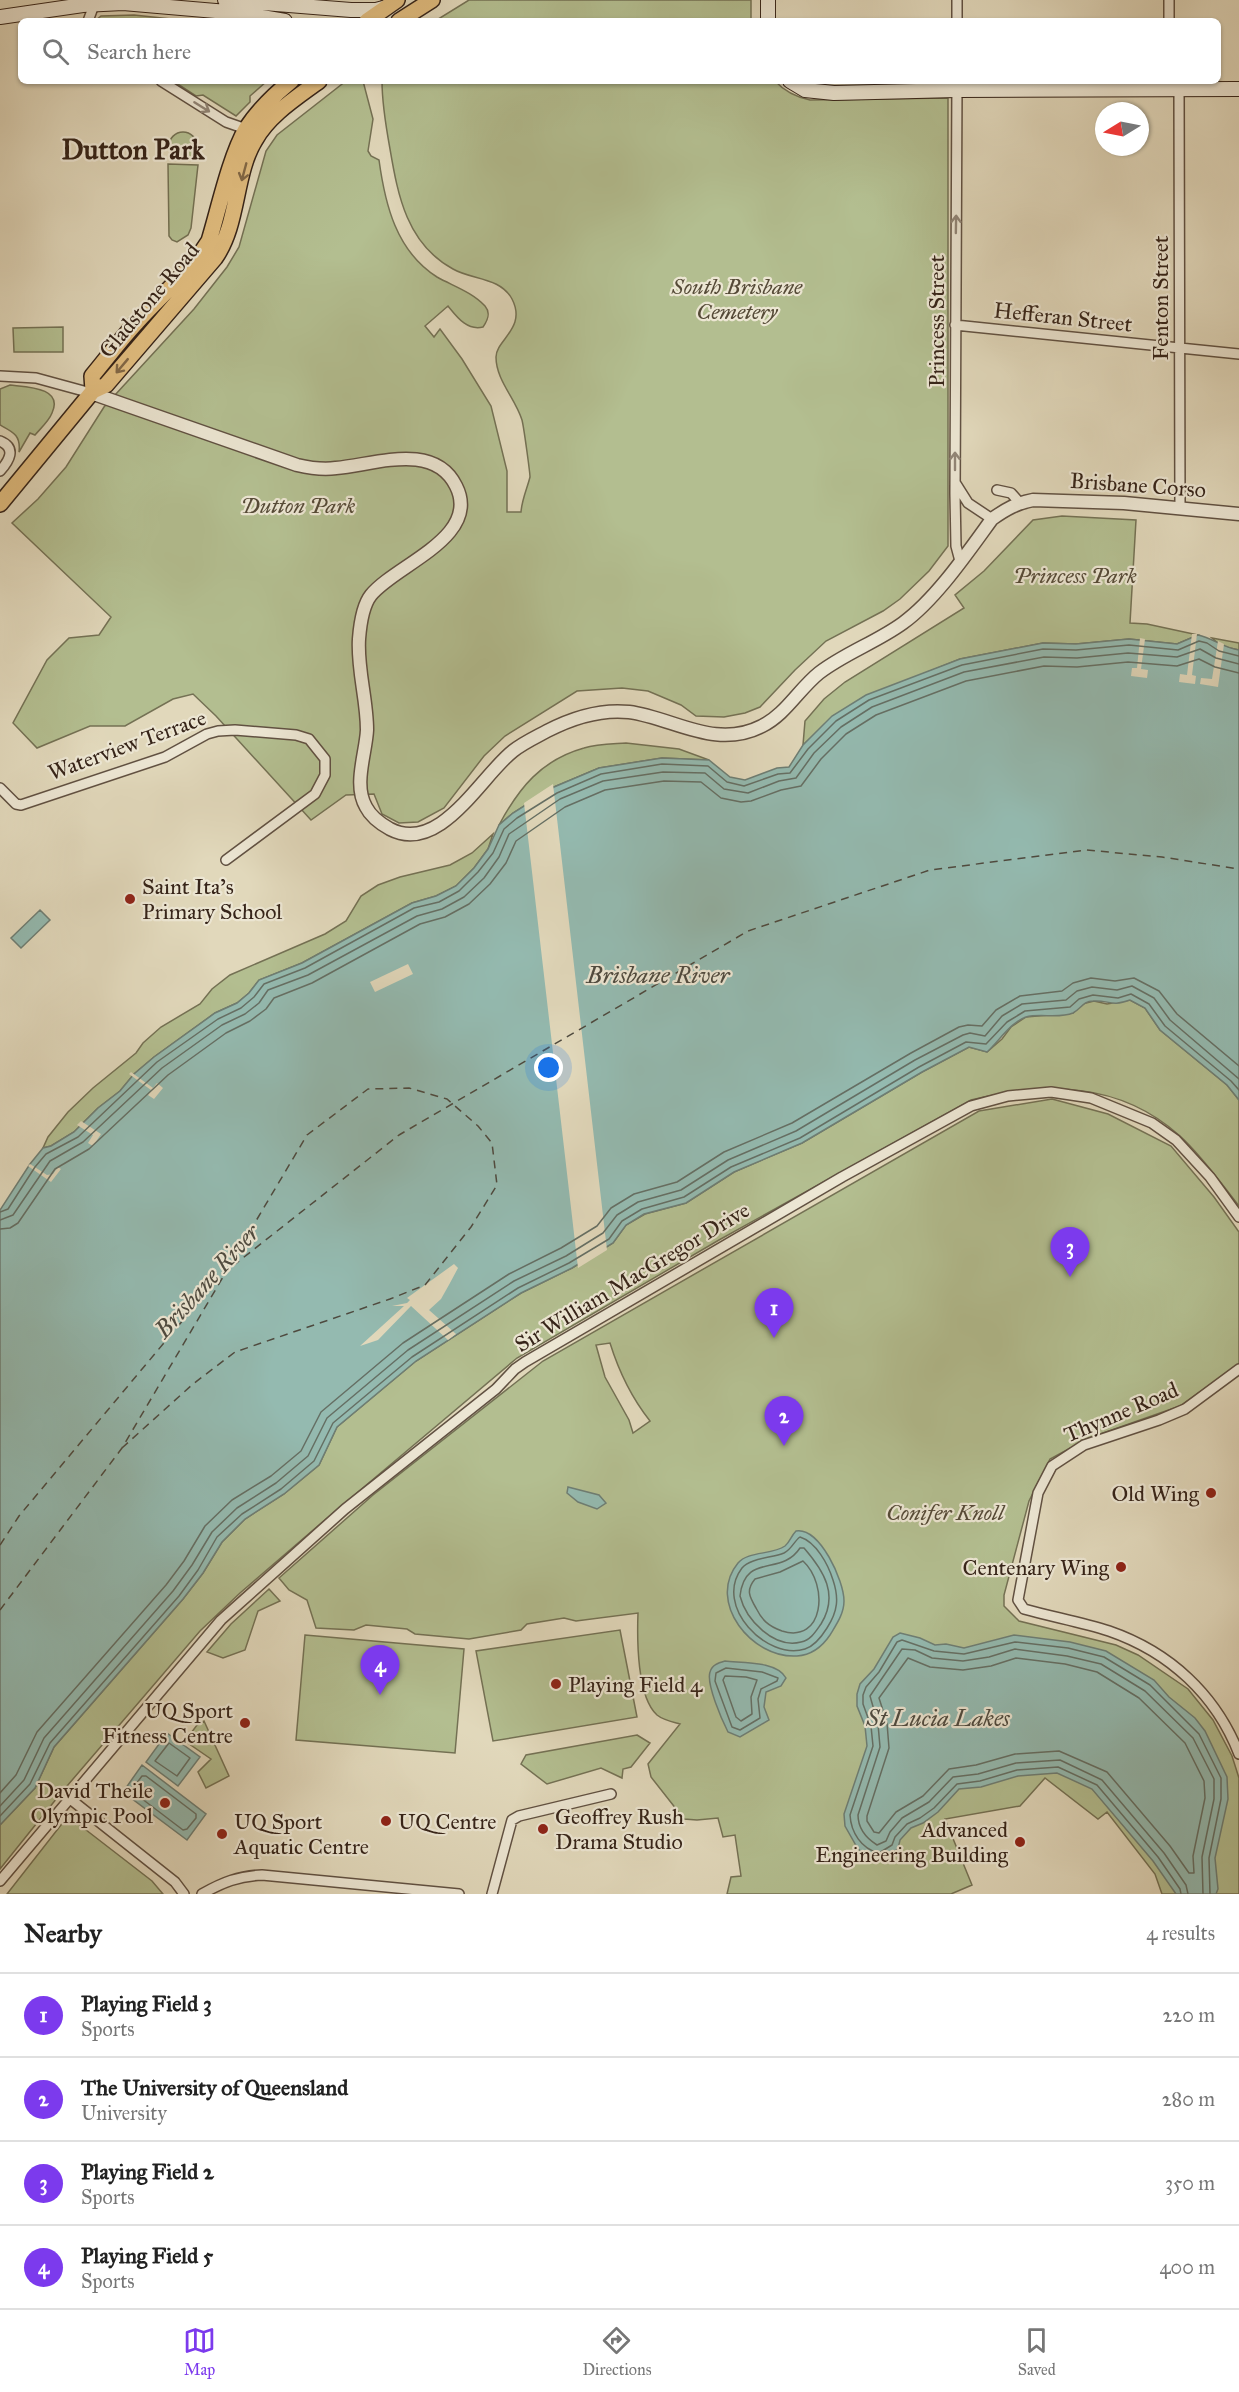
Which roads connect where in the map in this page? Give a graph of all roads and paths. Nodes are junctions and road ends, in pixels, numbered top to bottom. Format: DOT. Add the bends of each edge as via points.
graph roads {
  1 [pos="225,0"];
  2 [pos="432,0"];
  3 [pos="768,0"];
  4 [pos="957,0"];
  5 [pos="1169,0"];
  6 [pos="64,4"];
  7 [pos="94,4"];
  8 [pos="392,4"];
  9 [pos="240,5"];
  10 [pos="0,18"];
  11 [pos="89,18"];
  12 [pos="277,18"];
  13 [pos="372,18"];
  14 [pos="404,18"];
  15 [pos="768,18"];
  16 [pos="957,18"];
  17 [pos="1169,18"];
  18 [pos="166,84"];
  19 [pos="288,84"];
  20 [pos="315,84"];
  21 [pos="795,84"];
  22 [pos="957,85"];
  23 [pos="1172,86"];
  24 [pos="1239,89"];
  25 [pos="246,129"];
  26 [pos="955,325"];
  27 [pos="1179,349"];
  28 [pos="1239,354"];
  29 [pos="0,376"];
  30 [pos="92,392"];
  31 [pos="0,441"];
  32 [pos="0,471"];
  33 [pos="955,484"];
  34 [pos="997,490"];
  35 [pos="1019,502"];
  36 [pos="0,504"];
  37 [pos="1180,508"];
  38 [pos="1239,514"];
  39 [pos="993,519"];
  40 [pos="960,561"];
  41 [pos="0,788"];
  42 [pos="226,860"];
  43 [pos="1239,1217"];
  44 [pos="1239,1369"];
  45 [pos="1239,1754"];
  46 [pos="611,1794"];
  47 [pos="69,1798"];
  48 [pos="0,1881"];
  49 [pos="184,1894"];
  50 [pos="202,1894"];
  51 [pos="459,1894"];
  52 [pos="492,1894"];
  1 -- 9 [label="main road"];
  2 -- 14 [label="main road"];
  3 -- 15 [label="main road"];
  4 -- 16 [label="street"];
  5 -- 17 [label="street"];
  6 -- 7 [label="main road"];
  6 -- 10 [label="main road"];
  7 -- 9 [label="main road"];
  7 -- 11 [label="street"];
  8 -- 9 [label="main road" via="376,10"];
  8 -- 13 [label="main road"];
  9 -- 12 [label="main road"];
  18 -- 25 [label="street, one-way" via="226,122"];
  19 -- 25 [label="main road, Gladstone Road" via="262,107"];
  20 -- 30 [label="main road, Gladstone Road, one-way" via="288,104 254,141 226,239 215,258 106,385"];
  21 -- 22 [label="main road" via="805,90 834,93"];
  22 -- 23 [label="main road"];
  26 -- 22 [label="street, Princess Street, one-way"];
  23 -- 24 [label="main road"];
  23 -- 27 [label="street, Fenton Street"];
  25 -- 30 [label="main road, Gladstone Road" via="202,253 92,376"];
  26 -- 27 [label="street, Hefferan Street"];
  33 -- 26 [label="street, Princess Street, one-way"];
  27 -- 28 [label="street, Hefferan Street"];
  27 -- 37 [label="street, Fenton Street"];
  29 -- 30 [label="street" via="36,378"];
  30 -- 36 [label="main road, Gladstone Road"];
  30 -- 40 [label="street" via="297,465 333,469 424,460 447,472 454,482 460,502 452,528 435,546 370,596 360,628 367,729 362,798 373,816 398,833 416,833 438,825 513,751 549,730 589,715 629,712 698,733 745,733 763,726 819,673 904,623"];
  31 -- 32 [label="street" via="11,452"];
  33 -- 39 [label="street" via="968,503"];
  33 -- 40 [label="street, Princess Street" via="956,546"];
  34 -- 35 [label="street" via="1011,493"];
  35 -- 37 [label="street, Brisbane Corso"];
  35 -- 39 [label="street"];
  37 -- 38 [label="street, Brisbane Corso"];
  39 -- 40 [label="street"];
  41 -- 42 [label="street, Waterview Terrace" via="18,804 165,757 218,731 309,739 325,759 325,775 315,794"];
  43 -- 47 [label="street, Sir William MacGregor Drive" via="1176,1140 1131,1113 1091,1098 1051,1092 1008,1096 972,1106 842,1177 514,1369 496,1389 345,1509 220,1620"];
  44 -- 45 [label="street, Thynne Road" via="1185,1409 1084,1445 1052,1466 1038,1493 1018,1600 1024,1609 1109,1631 1184,1673 1209,1699 1230,1731"];
  46 -- 52 [label="street" via="512,1820"];
  47 -- 48 [label="street, Sir William MacGregor Drive"];
  47 -- 49 [label="street" via="175,1882"];
  50 -- 51 [label="street" via="240,1876 262,1875"];
}
